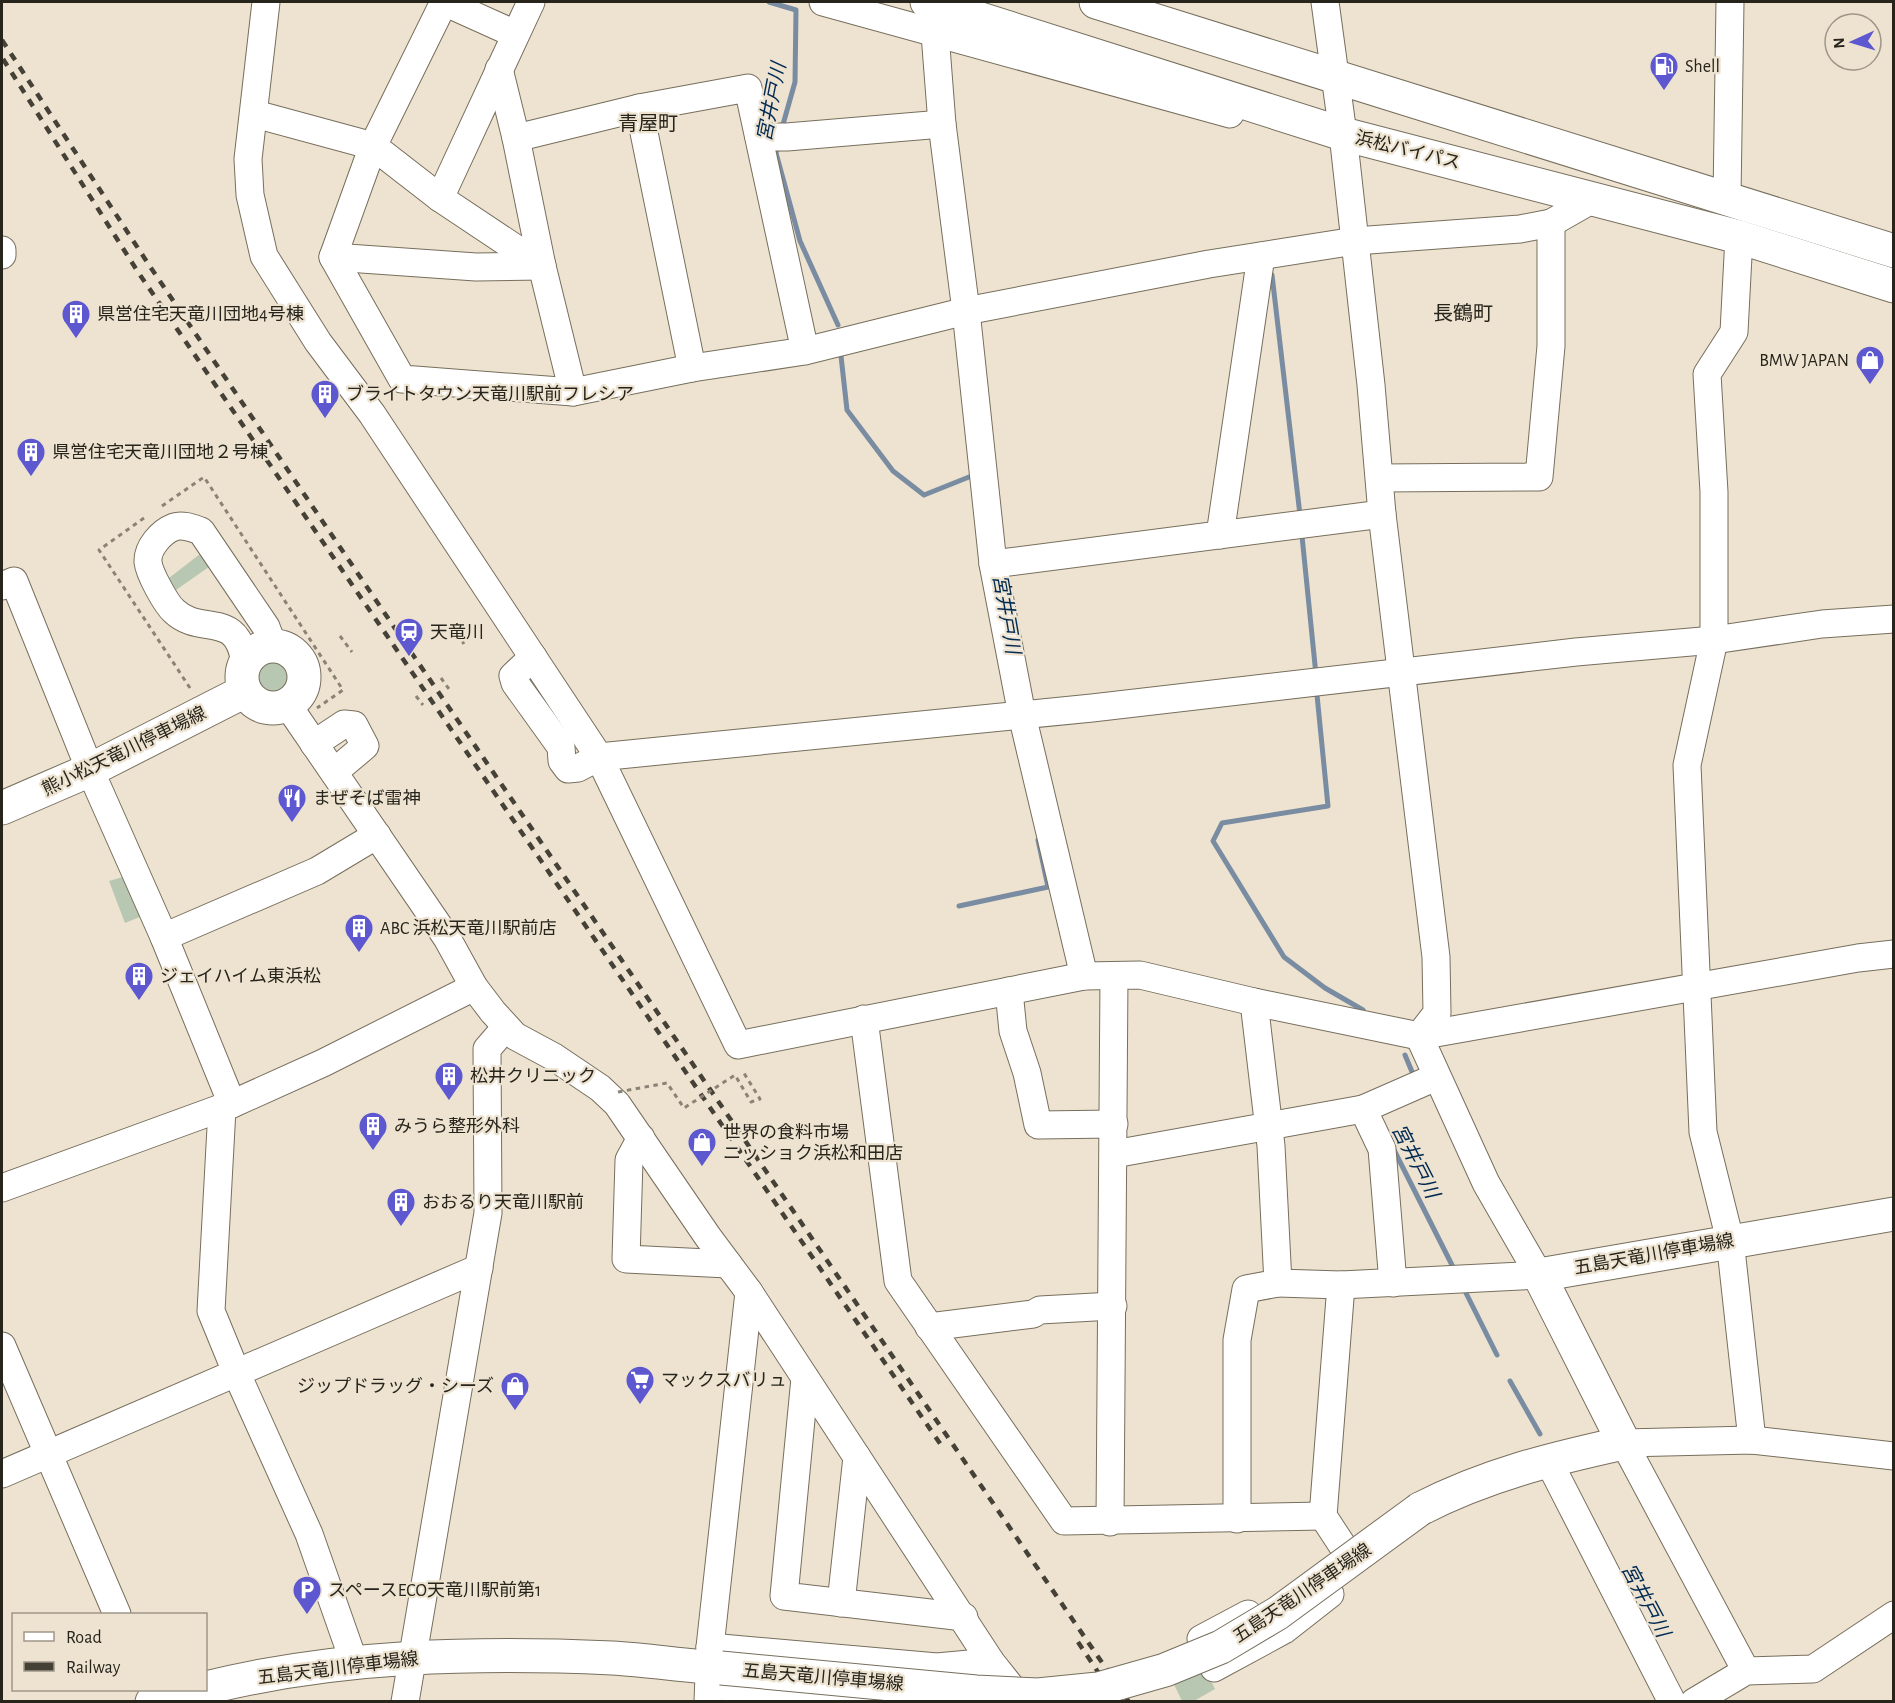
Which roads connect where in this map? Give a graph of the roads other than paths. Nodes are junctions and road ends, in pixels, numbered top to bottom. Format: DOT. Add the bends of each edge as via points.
graph roads {
  1 [pos="266,2"];
  2 [pos="444,2"];
  3 [pos="531,2"];
  4 [pos="823,2"];
  5 [pos="927,2"];
  6 [pos="1325,2"];
  7 [pos="1730,2"];
  8 [pos="1107,3"];
  9 [pos="515,34"];
  10 [pos="935,34"];
  11 [pos="499,69"];
  12 [pos="1334,74"];
  13 [pos="639,108"];
  14 [pos="255,114"];
  15 [pos="942,124"];
  16 [pos="771,137"];
  17 [pos="516,138"];
  18 [pos="1343,140"];
  19 [pos="373,146"];
  20 [pos="1726,197"];
  21 [pos="440,198"];
  22 [pos="1595,198"];
  23 [pos="1551,223"];
  24 [pos="1739,237"];
  25 [pos="1355,241"];
  26 [pos="2,250"];
  27 [pos="1893,251"];
  28 [pos="2,255"];
  29 [pos="333,256"];
  30 [pos="1261,256"];
  31 [pos="542,266"];
  32 [pos="1893,286"];
  33 [pos="966,311"];
  34 [pos="805,351"];
  35 [pos="692,368"];
  36 [pos="573,392"];
  37 [pos="1380,478"];
  38 [pos="1382,514"];
  39 [pos="1220,535"];
  40 [pos="993,564"];
  41 [pos="2,586"];
  42 [pos="1893,619"];
  43 [pos="1714,640"];
  44 [pos="273,646"];
  45 [pos="1401,674"];
  46 [pos="245,677"];
  47 [pos="287,704"];
  48 [pos="1016,715"];
  49 [pos="314,744"];
  50 [pos="600,757"];
  51 [pos="90,770"];
  52 [pos="334,772"];
  53 [pos="2,808"];
  54 [pos="377,836"];
  55 [pos="164,937"];
  56 [pos="1893,954"];
  57 [pos="1084,976"];
  58 [pos="1114,976"];
  59 [pos="474,987"];
  60 [pos="1695,987"];
  61 [pos="1009,991"];
  62 [pos="1254,1002"];
  63 [pos="864,1019"];
  64 [pos="506,1027"];
  65 [pos="1419,1036"];
  66 [pos="1425,1082"];
  67 [pos="227,1106"];
  68 [pos="1364,1109"];
  69 [pos="1114,1124"];
  70 [pos="1268,1126"];
  71 [pos="641,1138"];
  72 [pos="1114,1154"];
  73 [pos="2,1188"];
  74 [pos="1893,1214"];
  75 [pos="1730,1240"];
  76 [pos="728,1264"];
  77 [pos="479,1268"];
  78 [pos="1539,1275"];
  79 [pos="1278,1283"];
  80 [pos="1393,1283"];
  81 [pos="1341,1285"];
  82 [pos="749,1292"];
  83 [pos="1113,1306"];
  84 [pos="929,1327"];
  85 [pos="2,1346"];
  86 [pos="236,1372"];
  87 [pos="805,1378"];
  88 [pos="1752,1440"];
  89 [pos="1624,1443"];
  90 [pos="49,1454"];
  91 [pos="1893,1456"];
  92 [pos="857,1457"];
  93 [pos="1535,1464"];
  94 [pos="2,1474"];
  95 [pos="1323,1516"];
  96 [pos="1237,1519"];
  97 [pos="1110,1522"];
  98 [pos="1344,1548"];
  99 [pos="840,1603"];
  100 [pos="117,1613"];
  101 [pos="1893,1615"];
  102 [pos="964,1617"];
  103 [pos="414,1657"];
  104 [pos="354,1662"];
  105 [pos="991,1662"];
  106 [pos="1746,1671"];
  107 [pos="712,1674"];
  108 [pos="207,1688"];
  109 [pos="190,1691"];
  110 [pos="153,1698"];
  111 [pos="405,1701"];
  112 [pos="872,1701"];
  113 [pos="1006,1701"];
  114 [pos="1023,1701"];
  115 [pos="1672,1701"];
  116 [pos="1694,1701"];
  1 -- 14 [label="street"];
  2 -- 9 [label="street"];
  2 -- 19 [label="street"];
  3 -- 9 [label="street"];
  4 -- 10 [label="street"];
  5 -- 18 [label="main road, 浜松バイパス"];
  6 -- 12 [label="street"];
  7 -- 20 [label="street"];
  8 -- 12 [label="main road"];
  9 -- 11 [label="street"];
  10 -- 15 [label="street"];
  10 -- 18 [label="street"];
  11 -- 17 [label="street"];
  11 -- 21 [label="street"];
  12 -- 18 [label="street"];
  12 -- 20 [label="main road"];
  13 -- 16 [label="street" via="748,88"];
  13 -- 17 [label="street"];
  13 -- 35 [label="street"];
  14 -- 19 [label="street"];
  14 -- 50 [label="street" via="248,159 250,195 264,256 318,342 372,414"];
  15 -- 16 [label="street"];
  15 -- 33 [label="street"];
  16 -- 34 [label="street"];
  17 -- 31 [label="street"];
  18 -- 22 [label="main road, 浜松バイパス"];
  18 -- 25 [label="street"];
  19 -- 21 [label="street"];
  19 -- 29 [label="street"];
  20 -- 27 [label="main road"];
  21 -- 31 [label="street"];
  22 -- 23 [label="street"];
  22 -- 24 [label="main road, 浜松バイパス"];
  23 -- 25 [label="street" via="1520,229"];
  23 -- 37 [label="street" via="1551,346 1539,477"];
  24 -- 32 [label="main road, 浜松バイパス"];
  24 -- 43 [label="street" via="1734,332 1707,374 1714,492"];
  25 -- 30 [label="street"];
  25 -- 37 [label="street"];
  26 -- 28 [label="street"];
  29 -- 31 [label="street" via="476,267"];
  29 -- 36 [label="street" via="402,379"];
  30 -- 33 [label="street"];
  30 -- 39 [label="street"];
  31 -- 36 [label="street"];
  33 -- 34 [label="street"];
  33 -- 40 [label="street"];
  34 -- 35 [label="street"];
  35 -- 36 [label="street"];
  37 -- 38 [label="street"];
  38 -- 39 [label="street"];
  38 -- 45 [label="street"];
  39 -- 40 [label="street"];
  40 -- 48 [label="street"];
  41 -- 51 [label="street" via="14,581"];
  42 -- 43 [label="street" via="1822,624"];
  43 -- 45 [label="street"];
  43 -- 60 [label="street" via="1687,765"];
  44 -- 46 [label="main road, 熊小松天竜川停車場線" via="258,649"];
  44 -- 46 [label="street" via="266,627 201,531 174,527 153,543 148,560 151,573 174,611 192,622 212,624 233,633 243,647"];
  44 -- 47 [label="main road" via="294,655 303,671 300,690"];
  45 -- 48 [label="street"];
  45 -- 65 [label="street" via="1436,957 1437,1013"];
  46 -- 47 [label="main road" via="259,705"];
  46 -- 51 [label="main road, 熊小松天竜川停車場線"];
  47 -- 49 [label="street"];
  48 -- 50 [label="street"];
  48 -- 57 [label="street"];
  49 -- 52 [label="street"];
  49 -- 52 [label="street" via="344,724 354,725 365,746"];
  50 -- 63 [label="street" via="740,1058"];
  51 -- 53 [label="main road, 熊小松天竜川停車場線"];
  51 -- 55 [label="street"];
  52 -- 54 [label="street"];
  54 -- 55 [label="street" via="317,871"];
  54 -- 59 [label="street" via="447,939"];
  55 -- 67 [label="street"];
  56 -- 60 [label="street"];
  57 -- 58 [label="street"];
  57 -- 61 [label="street"];
  58 -- 62 [label="street" via="1140,975"];
  58 -- 69 [label="street"];
  59 -- 64 [label="street"];
  59 -- 67 [label="street"];
  60 -- 65 [label="street"];
  60 -- 75 [label="street" via="1703,1132"];
  61 -- 63 [label="street"];
  61 -- 69 [label="street" via="1013,1031 1028,1073 1038,1125"];
  62 -- 65 [label="street"];
  62 -- 70 [label="street"];
  63 -- 84 [label="street" via="897,1281"];
  64 -- 71 [label="street" via="600,1088 617,1104"];
  64 -- 77 [label="street" via="487,1049 488,1214"];
  65 -- 66 [label="street"];
  66 -- 68 [label="street"];
  66 -- 78 [label="street"];
  67 -- 73 [label="street"];
  67 -- 86 [label="street" via="211,1311"];
  68 -- 70 [label="street"];
  68 -- 80 [label="street" via="1382,1149"];
  69 -- 72 [label="street"];
  70 -- 72 [label="street"];
  70 -- 79 [label="street"];
  71 -- 76 [label="street"];
  71 -- 76 [label="street" via="629,1160 626,1259"];
  72 -- 83 [label="street"];
  74 -- 75 [label="main road, 五島天竜川停車場線"];
  75 -- 78 [label="main road, 五島天竜川停車場線"];
  75 -- 88 [label="street"];
  76 -- 82 [label="street"];
  77 -- 86 [label="street"];
  77 -- 103 [label="street"];
  78 -- 80 [label="street"];
  78 -- 89 [label="main road"];
  79 -- 81 [label="street"];
  79 -- 96 [label="street" via="1246,1289 1240,1319"];
  80 -- 81 [label="street"];
  81 -- 95 [label="street"];
  82 -- 87 [label="street"];
  82 -- 107 [label="street"];
  83 -- 84 [label="street" via="1040,1310"];
  83 -- 97 [label="street"];
  84 -- 97 [label="street" via="1064,1521"];
  85 -- 90 [label="street"];
  86 -- 90 [label="street"];
  86 -- 104 [label="street" via="309,1534"];
  87 -- 92 [label="street"];
  87 -- 99 [label="street" via="784,1596"];
  88 -- 89 [label="street"];
  88 -- 91 [label="street"];
  89 -- 93 [label="main road, 五島天竜川停車場線"];
  89 -- 106 [label="street"];
  90 -- 94 [label="street"];
  90 -- 100 [label="street"];
  92 -- 99 [label="street"];
  92 -- 102 [label="street"];
  93 -- 98 [label="street" via="1508,1460 1453,1477 1412,1498"];
  93 -- 98 [label="street" via="1530,1480 1466,1503 1424,1525 1284,1630 1214,1668 1202,1639 1272,1600"];
  93 -- 107 [label="main road, 五島天竜川停車場線, bridge" via="1462,1488 1420,1509 1278,1613 1221,1647 1165,1670 1098,1689 1038,1695"];
  93 -- 115 [label="street"];
  95 -- 96 [label="street"];
  95 -- 98 [label="street"];
  96 -- 97 [label="street"];
  99 -- 102 [label="street"];
  101 -- 106 [label="street" via="1814,1670"];
  102 -- 105 [label="street"];
  103 -- 104 [label="main road, 五島天竜川停車場線"];
  103 -- 107 [label="main road, 五島天竜川停車場線" via="533,1655 615,1659"];
  103 -- 111 [label="street"];
  104 -- 108 [label="main road, 五島天竜川停車場線"];
  105 -- 107 [label="street"];
  105 -- 113 [label="street"];
  105 -- 114 [label="street"];
  106 -- 116 [label="street"];
  107 -- 112 [label="street"];
  109 -- 110 [label="main road"];
}
